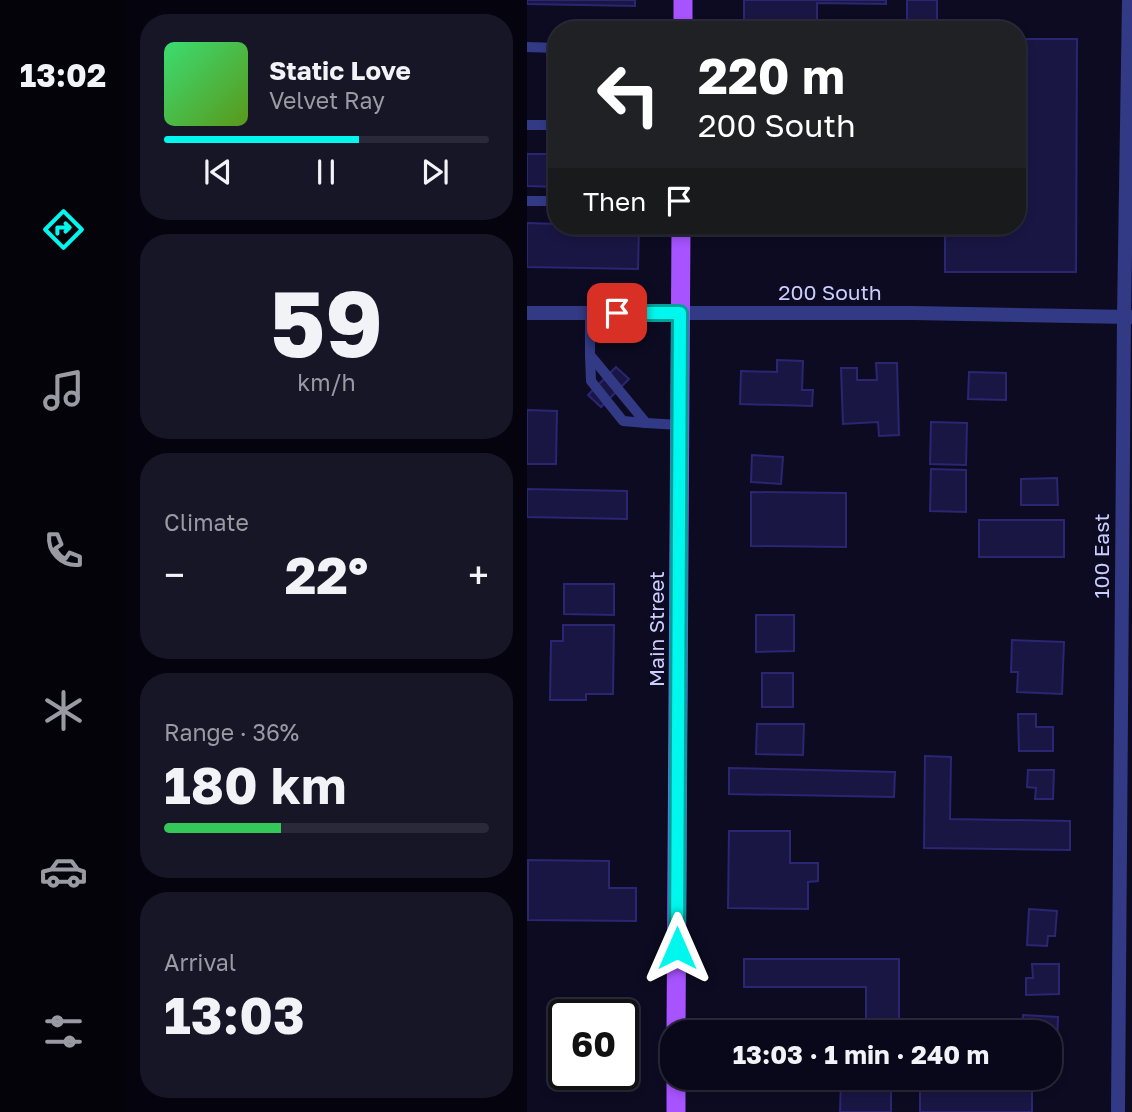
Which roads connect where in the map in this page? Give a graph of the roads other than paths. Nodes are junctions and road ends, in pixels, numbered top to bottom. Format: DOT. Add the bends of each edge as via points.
graph roads {
  1 [pos="683,0"];
  2 [pos="1129,0"];
  3 [pos="683,21"];
  4 [pos="527,47"];
  5 [pos="548,48"];
  6 [pos="527,124"];
  7 [pos="548,125"];
  8 [pos="527,201"];
  9 [pos="548,201"];
  10 [pos="681,235"];
  11 [pos="527,313"];
  12 [pos="590,313"];
  13 [pos="680,313"];
  14 [pos="1128,317"];
  15 [pos="590,355"];
  16 [pos="647,423"];
  17 [pos="680,425"];
  18 [pos="676,1020"];
  19 [pos="676,1090"];
  20 [pos="676,1112"];
  21 [pos="1118,1112"];
  1 -- 3 [label="main road"];
  2 -- 14 [label="street, 100 East"];
  4 -- 5 [label="lane"];
  6 -- 7 [label="lane"];
  8 -- 9 [label="lane"];
  10 -- 13 [label="main road, Main Street"];
  11 -- 12 [label="street, 200 South"];
  12 -- 13 [label="street, 200 South"];
  12 -- 15 [label="lane"];
  13 -- 14 [label="street, 200 South"];
  13 -- 17 [label="main road, Main Street"];
  14 -- 21 [label="street, 100 East"];
  15 -- 16 [label="lane"];
  15 -- 16 [label="lane" via="591,381 623,421"];
  16 -- 17 [label="lane"];
  17 -- 18 [label="main road, Main Street"];
  19 -- 20 [label="main road"];
}
